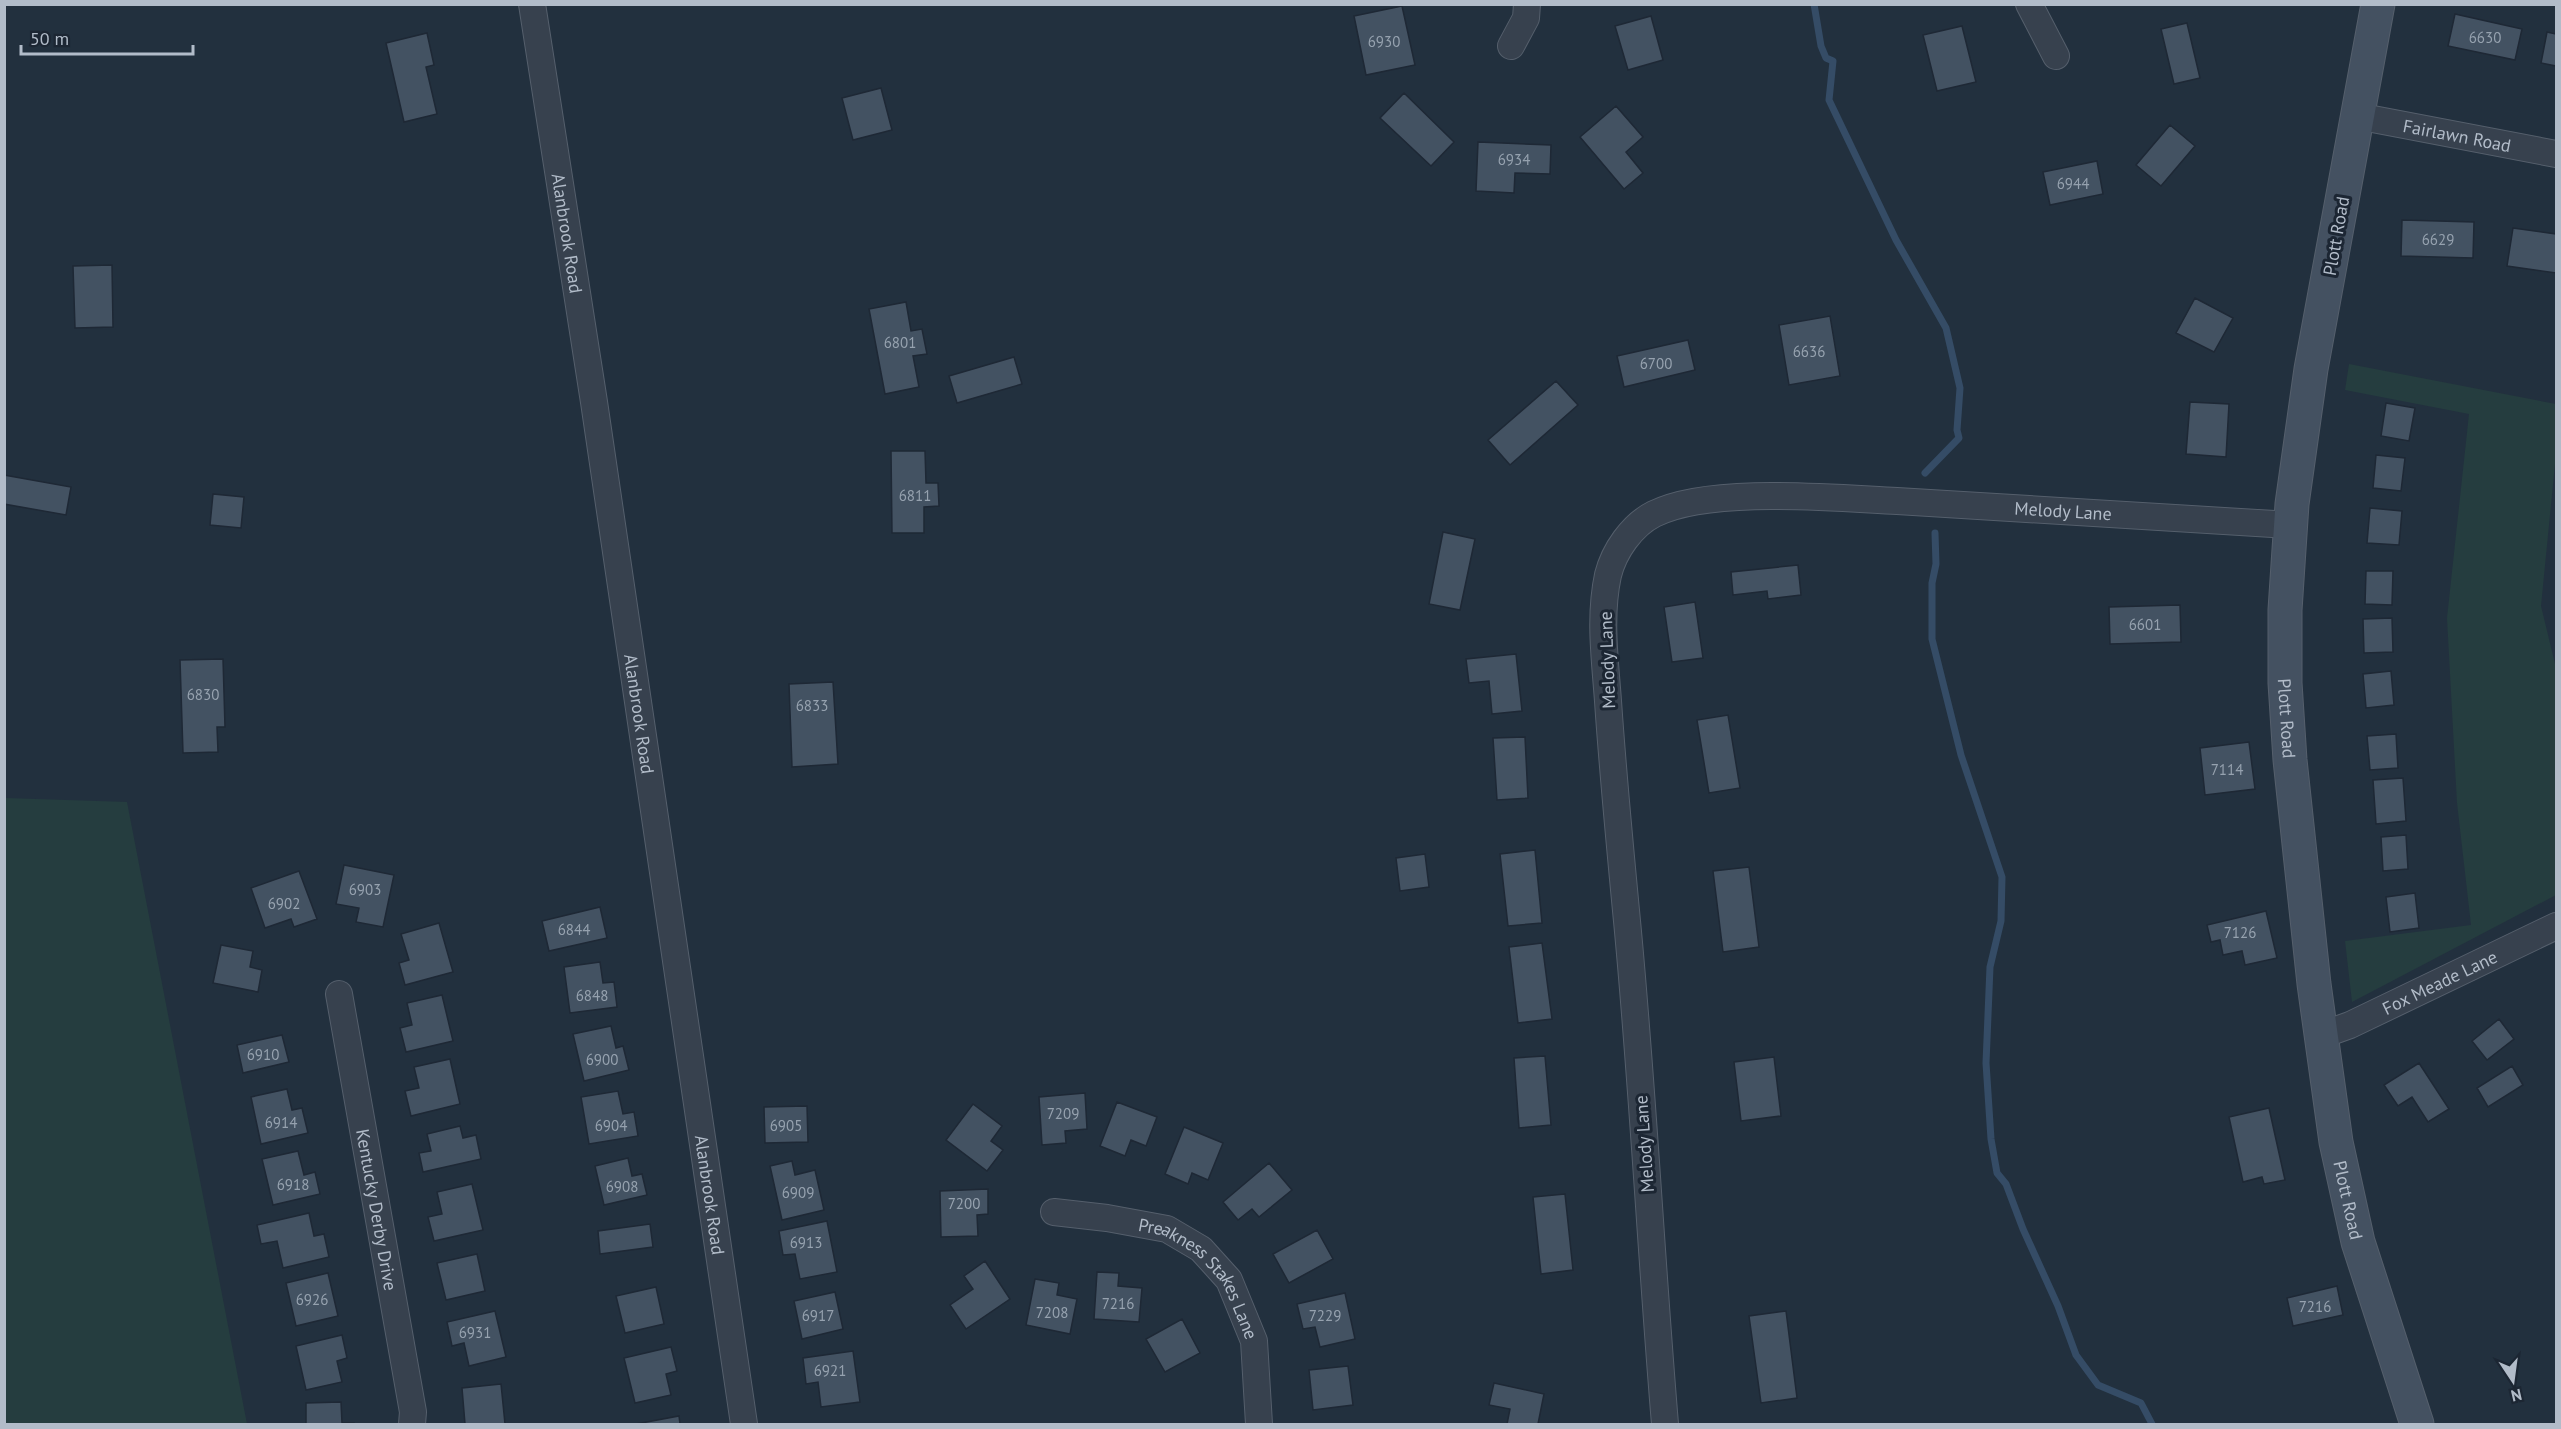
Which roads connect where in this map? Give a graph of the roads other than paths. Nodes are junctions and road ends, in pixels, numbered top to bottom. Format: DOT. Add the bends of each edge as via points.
graph roads {
  1 [pos="532,4"];
  2 [pos="1527,4"];
  3 [pos="2029,4"];
  4 [pos="2378,4"];
  5 [pos="1511,46"];
  6 [pos="2056,56"];
  7 [pos="2357,116"];
  8 [pos="2556,154"];
  9 [pos="2290,525"];
  10 [pos="2556,926"];
  11 [pos="339,994"];
  12 [pos="2322,1035"];
  13 [pos="1054,1212"];
  14 [pos="412,1425"];
  15 [pos="744,1425"];
  16 [pos="1259,1425"];
  17 [pos="1665,1425"];
  18 [pos="2416,1425"];
  1 -- 15 [label="street, Alanbrook Road" via="598,425"];
  2 -- 5 [label="street" via="1526,18"];
  3 -- 6 [label="street"];
  4 -- 7 [label="street, Plott Road"];
  7 -- 8 [label="street, Fairlawn Road"];
  7 -- 9 [label="street, Plott Road" via="2312,369"];
  9 -- 12 [label="street, Plott Road" via="2285,683 2290,760"];
  9 -- 17 [label="street, Melody Lane" via="2021,507 1750,497 1671,507 1639,524 1627,537 1608,574 1603,623"];
  10 -- 12 [label="street, Fox Meade Lane"];
  11 -- 14 [label="street, Kentucky Derby Drive" via="413,1412"];
  12 -- 18 [label="street, Plott Road" via="2336,1142 2350,1210"];
  13 -- 16 [label="street, Preakness Stakes Lane" via="1167,1229 1201,1249 1229,1280 1254,1341"];
}
